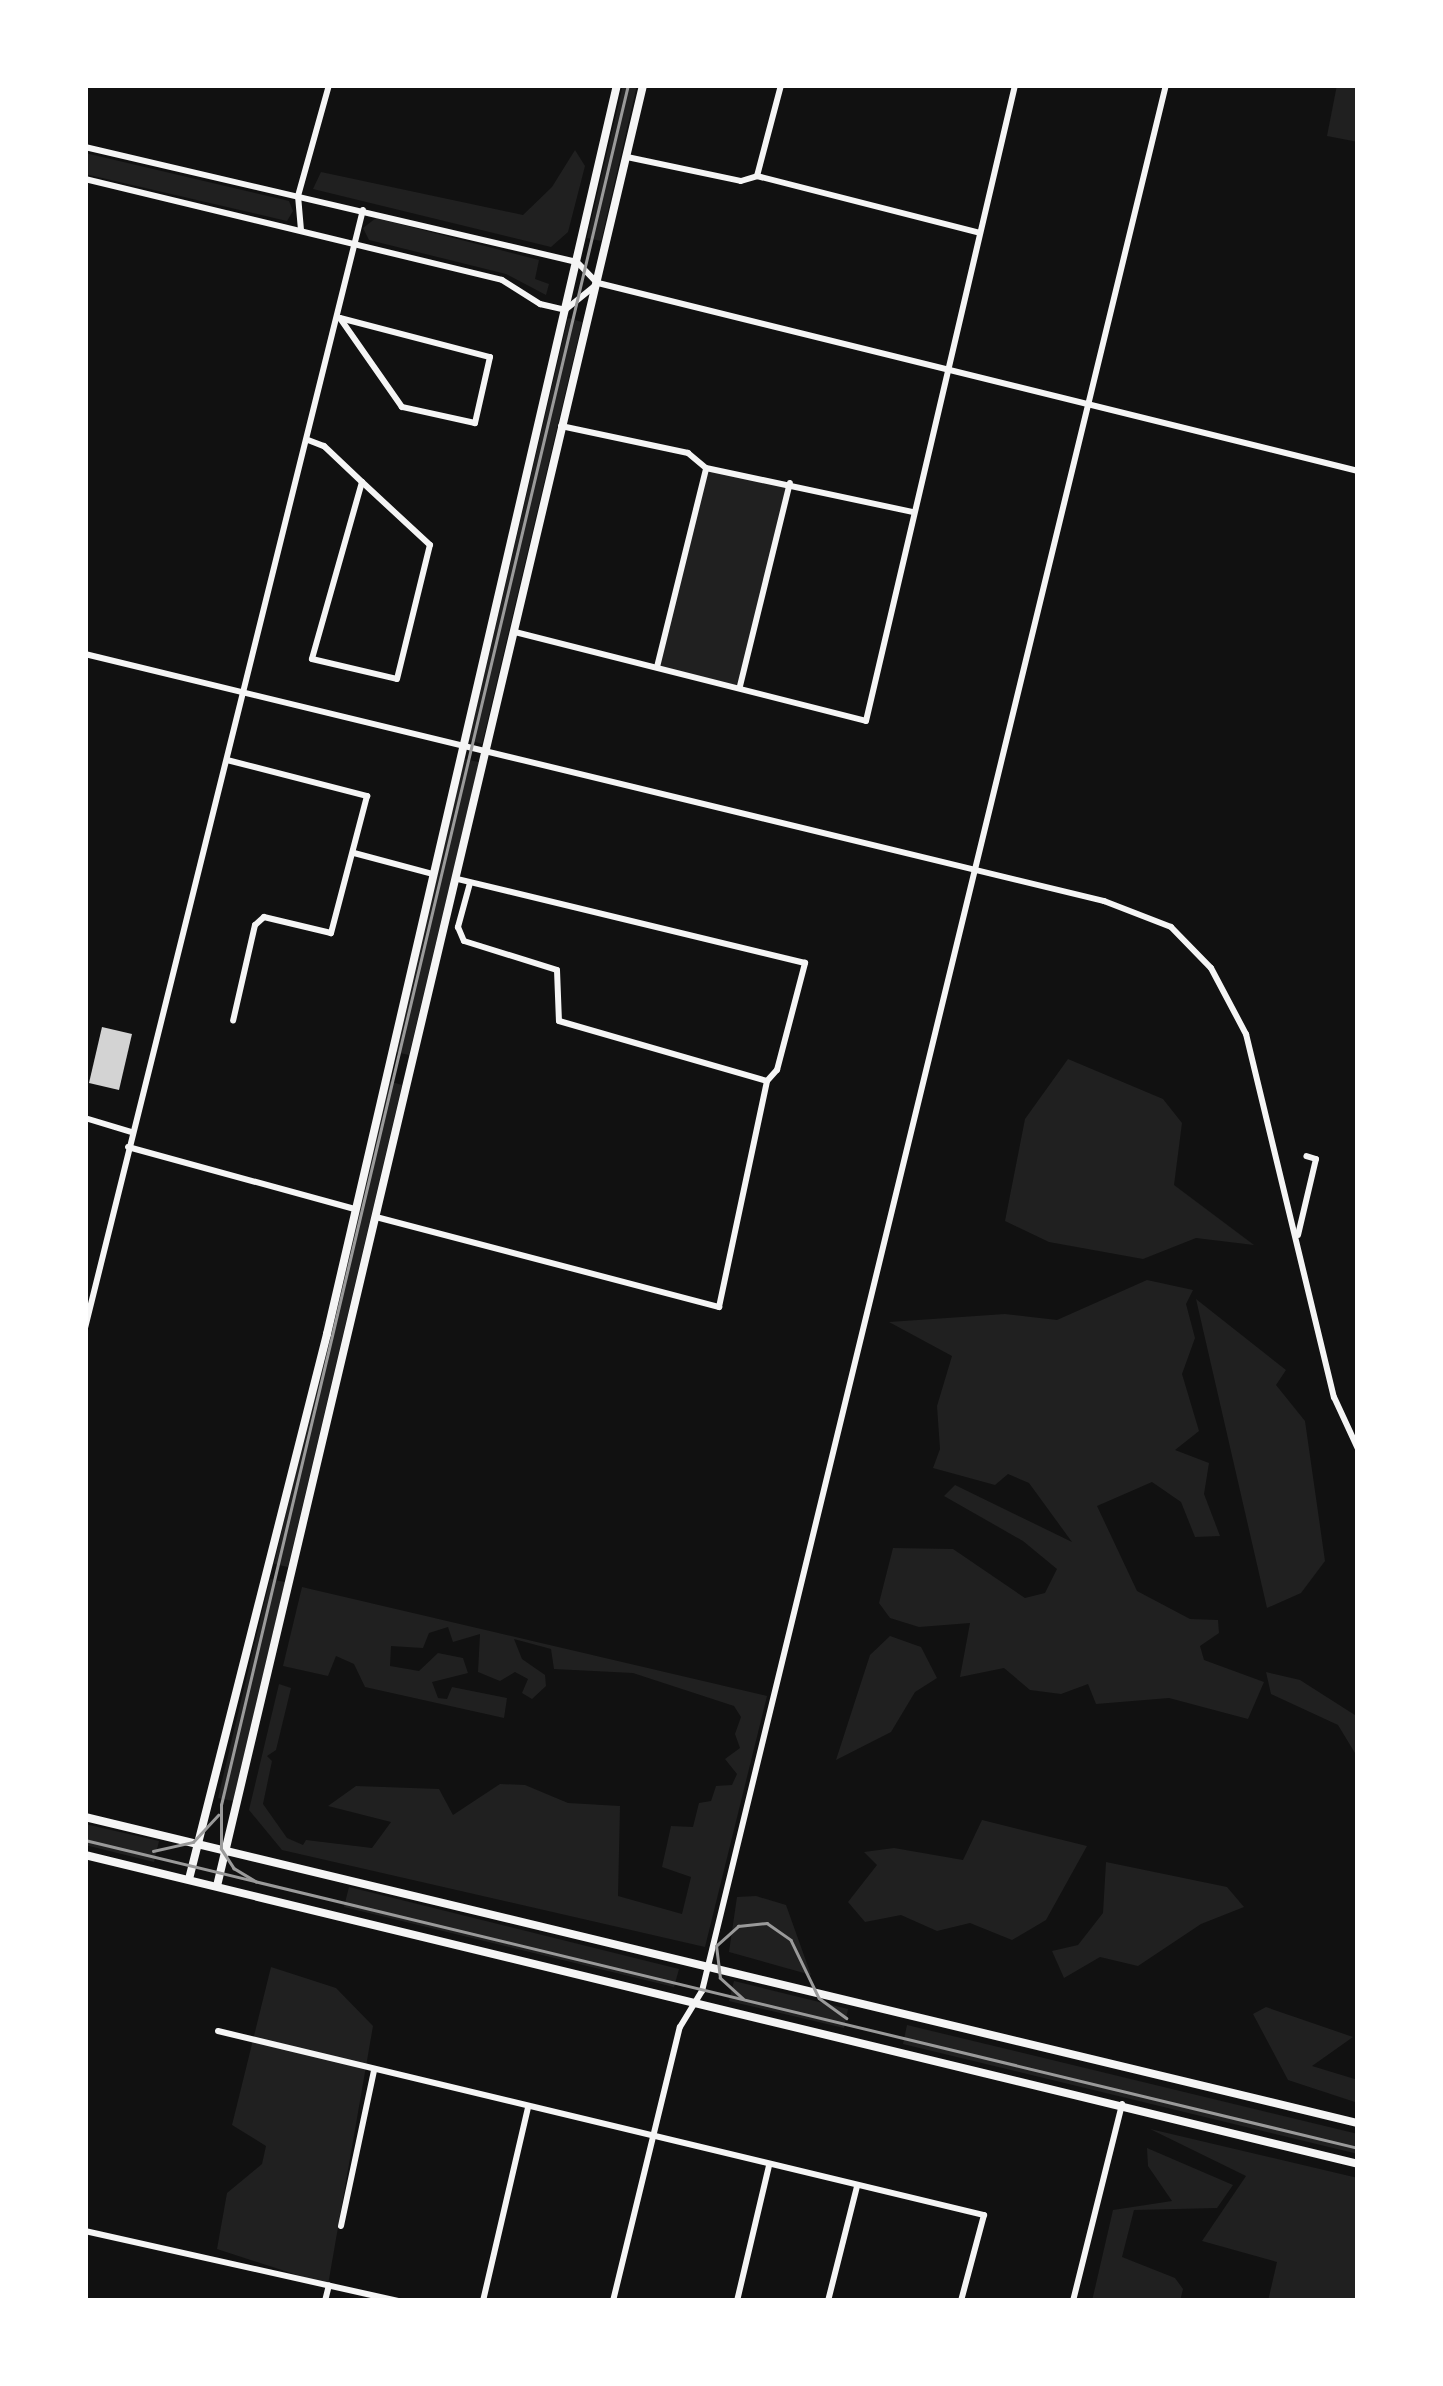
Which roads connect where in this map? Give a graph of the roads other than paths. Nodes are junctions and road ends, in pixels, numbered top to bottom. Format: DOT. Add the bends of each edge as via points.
graph roads {
  1 [pos="329,85"];
  2 [pos="617,85"];
  3 [pos="643,85"];
  4 [pos="781,85"];
  5 [pos="1016,85"];
  6 [pos="1166,85"];
  7 [pos="85,148"];
  8 [pos="627,158"];
  9 [pos="756,176"];
  10 [pos="85,180"];
  11 [pos="298,196"];
  12 [pos="364,210"];
  13 [pos="301,230"];
  14 [pos="980,233"];
  15 [pos="355,245"];
  16 [pos="577,262"];
  17 [pos="598,284"];
  18 [pos="565,310"];
  19 [pos="340,318"];
  20 [pos="950,370"];
  21 [pos="1090,405"];
  22 [pos="560,426"];
  23 [pos="308,440"];
  24 [pos="706,468"];
  25 [pos="1358,471"];
  26 [pos="362,482"];
  27 [pos="790,483"];
  28 [pos="912,512"];
  29 [pos="515,632"];
  30 [pos="85,654"];
  31 [pos="657,667"];
  32 [pos="740,686"];
  33 [pos="243,696"];
  34 [pos="463,751"];
  35 [pos="487,756"];
  36 [pos="227,760"];
  37 [pos="354,853"];
  38 [pos="976,873"];
  39 [pos="433,874"];
  40 [pos="458,880"];
  41 [pos="470,883"];
  42 [pos="233,1022"];
  43 [pos="767,1082"];
  44 [pos="85,1118"];
  45 [pos="131,1132"];
  46 [pos="128,1147"];
  47 [pos="1306,1156"];
  48 [pos="355,1208"];
  49 [pos="376,1217"];
  50 [pos="1297,1241"];
  51 [pos="85,1328"];
  52 [pos="1358,1449"];
  53 [pos="85,1817"];
  54 [pos="197,1845"];
  55 [pos="227,1853"];
  56 [pos="85,1855"];
  57 [pos="189,1879"];
  58 [pos="217,1886"];
  59 [pos="707,1966"];
  60 [pos="698,2002"];
  61 [pos="218,2031"];
  62 [pos="374,2071"];
  63 [pos="1122,2104"];
  64 [pos="528,2108"];
  65 [pos="1358,2124"];
  66 [pos="654,2139"];
  67 [pos="1358,2164"];
  68 [pos="769,2166"];
  69 [pos="857,2186"];
  70 [pos="341,2226"];
  71 [pos="85,2231"];
  72 [pos="329,2285"];
  73 [pos="325,2301"];
  74 [pos="399,2301"];
  75 [pos="482,2301"];
  76 [pos="613,2301"];
  77 [pos="737,2301"];
  78 [pos="828,2301"];
  79 [pos="961,2301"];
  80 [pos="1074,2301"];
  1 -- 11 [label="street"];
  2 -- 16 [label="street"];
  3 -- 8 [label="street"];
  4 -- 9 [label="street"];
  5 -- 14 [label="street"];
  6 -- 21 [label="street"];
  7 -- 11 [label="street"];
  8 -- 9 [label="street" via="741,182"];
  8 -- 17 [label="street"];
  9 -- 14 [label="street"];
  10 -- 13 [label="street"];
  11 -- 12 [label="street"];
  11 -- 13 [label="street"];
  12 -- 15 [label="street"];
  12 -- 16 [label="street"];
  13 -- 15 [label="street"];
  14 -- 20 [label="street"];
  15 -- 18 [label="street" via="502,280 540,304"];
  15 -- 19 [label="street"];
  16 -- 17 [label="street"];
  16 -- 18 [label="street"];
  17 -- 18 [label="street"];
  17 -- 20 [label="street"];
  17 -- 22 [label="street"];
  18 -- 34 [label="street"];
  19 -- 19 [label="street" via="402,407 476,423 490,357"];
  19 -- 23 [label="street"];
  20 -- 21 [label="street"];
  20 -- 28 [label="street"];
  21 -- 25 [label="street"];
  21 -- 38 [label="street"];
  22 -- 24 [label="street" via="688,453"];
  22 -- 29 [label="street"];
  23 -- 26 [label="street"];
  23 -- 33 [label="street"];
  24 -- 27 [label="street"];
  24 -- 31 [label="street"];
  26 -- 26 [label="street" via="312,659 397,679 430,545"];
  27 -- 28 [label="street"];
  27 -- 32 [label="street"];
  28 -- 32 [label="street" via="866,720"];
  29 -- 31 [label="street"];
  29 -- 35 [label="street"];
  30 -- 33 [label="street"];
  31 -- 32 [label="street"];
  33 -- 34 [label="street"];
  33 -- 36 [label="street"];
  34 -- 35 [label="street"];
  34 -- 39 [label="street"];
  35 -- 38 [label="street"];
  35 -- 40 [label="street"];
  36 -- 37 [label="street" via="367,796"];
  36 -- 45 [label="street"];
  37 -- 39 [label="street"];
  37 -- 42 [label="street" via="331,933 264,917 255,924"];
  38 -- 50 [label="street" via="1152,917 1198,950 1246,1034"];
  38 -- 59 [label="street"];
  39 -- 48 [label="street"];
  40 -- 41 [label="street"];
  40 -- 49 [label="street"];
  41 -- 43 [label="street" via="458,927 464,940 557,970 559,1021"];
  41 -- 43 [label="street" via="805,963 777,1070"];
  43 -- 49 [label="street" via="719,1307"];
  44 -- 45 [label="street"];
  45 -- 46 [label="street"];
  46 -- 48 [label="street"];
  46 -- 51 [label="street"];
  47 -- 50 [label="street" via="1316,1158"];
  48 -- 54 [label="street"];
  49 -- 55 [label="street"];
  50 -- 52 [label="street" via="1334,1397"];
  53 -- 54 [label="street"];
  54 -- 55 [label="street"];
  54 -- 57 [label="street"];
  55 -- 58 [label="street"];
  55 -- 59 [label="street"];
  56 -- 57 [label="street"];
  57 -- 58 [label="street"];
  58 -- 60 [label="street"];
  59 -- 60 [label="street"];
  59 -- 65 [label="street"];
  60 -- 63 [label="street"];
  60 -- 66 [label="street" via="680,2027"];
  61 -- 62 [label="street"];
  62 -- 64 [label="street"];
  62 -- 70 [label="street"];
  63 -- 67 [label="street"];
  63 -- 80 [label="street"];
  64 -- 66 [label="street"];
  64 -- 75 [label="street"];
  66 -- 68 [label="street"];
  66 -- 76 [label="street"];
  68 -- 69 [label="street"];
  68 -- 77 [label="street"];
  69 -- 78 [label="street"];
  69 -- 79 [label="street" via="984,2216"];
  71 -- 72 [label="street"];
  72 -- 73 [label="street"];
  72 -- 74 [label="street"];
}
